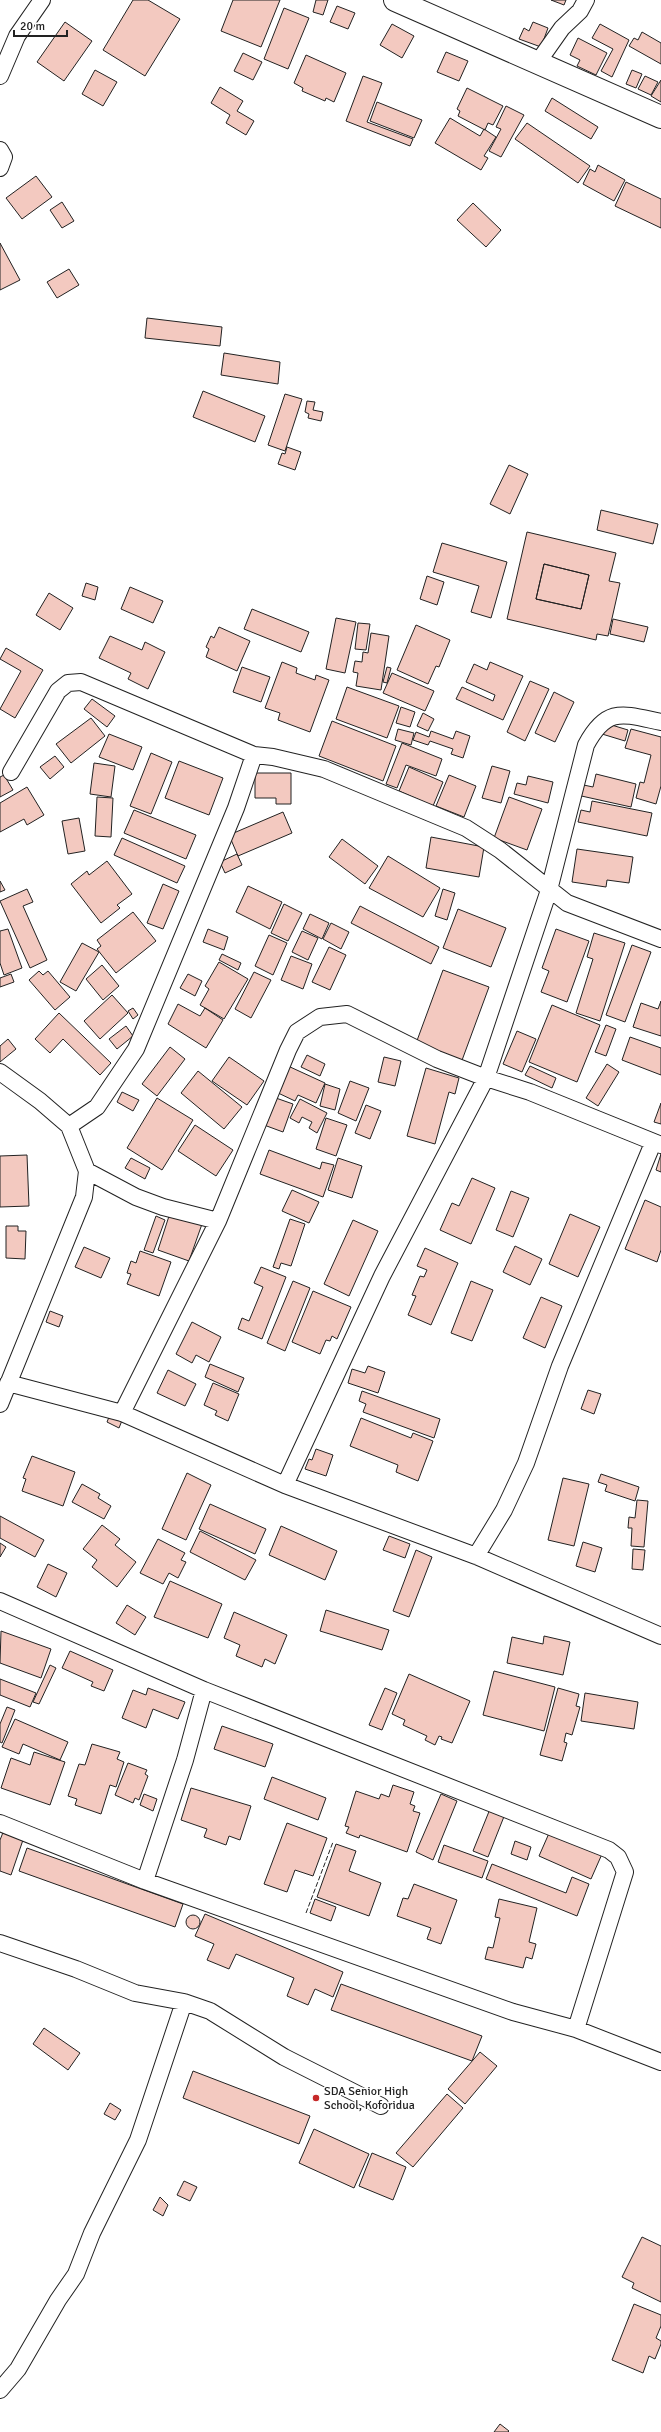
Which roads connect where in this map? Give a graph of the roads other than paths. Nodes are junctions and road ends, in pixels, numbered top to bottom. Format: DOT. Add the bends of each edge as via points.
graph roads {
  1 [pos="42,0"];
  2 [pos="395,0"];
  3 [pos="586,0"];
  4 [pos="538,62"];
  5 [pos="0,76"];
  6 [pos="661,117"];
  7 [pos="0,150"];
  8 [pos="0,168"];
  9 [pos="661,722"];
  10 [pos="254,756"];
  11 [pos="11,772"];
  12 [pos="549,890"];
  13 [pos="661,939"];
  14 [pos="0,1072"];
  15 [pos="486,1078"];
  16 [pos="69,1126"];
  17 [pos="657,1144"];
  18 [pos="87,1171"];
  19 [pos="218,1221"];
  20 [pos="8,1383"];
  21 [pos="0,1404"];
  22 [pos="122,1413"];
  23 [pos="285,1485"];
  24 [pos="476,1556"];
  25 [pos="0,1601"];
  26 [pos="661,1636"];
  27 [pos="204,1690"];
  28 [pos="0,1823"];
  29 [pos="145,1881"];
  30 [pos="0,1944"];
  31 [pos="184,2002"];
  32 [pos="576,2029"];
  33 [pos="661,2062"];
  34 [pos="381,2106"];
  35 [pos="0,2390"];
  1 -- 5 [label="street" via="17,36"];
  2 -- 4 [label="main road"];
  3 -- 4 [label="street"];
  4 -- 6 [label="main road"];
  7 -- 8 [label="street" via="4,157"];
  9 -- 12 [label="street" via="626,715 605,719 596,727 586,745"];
  10 -- 11 [label="street" via="80,682 68,683 58,690"];
  10 -- 12 [label="street" via="273,757 324,768 466,828 500,850"];
  10 -- 16 [label="street" via="236,808 136,1049 97,1107"];
  12 -- 13 [label="street" via="567,903"];
  12 -- 15 [label="street"];
  14 -- 16 [label="street"];
  15 -- 17 [label="street" via="530,1092"];
  15 -- 19 [label="street" via="438,1059 348,1014 320,1017 297,1032"];
  15 -- 23 [label="street" via="382,1276"];
  16 -- 18 [label="street"];
  17 -- 24 [label="street" via="560,1366 526,1463 504,1510"];
  18 -- 19 [label="street" via="150,1202"];
  18 -- 20 [label="street" via="84,1197"];
  19 -- 22 [label="street"];
  20 -- 21 [label="street"];
  20 -- 22 [label="street"];
  22 -- 23 [label="street"];
  23 -- 24 [label="street"];
  24 -- 26 [label="street"];
  25 -- 27 [label="street"];
  27 -- 29 [label="street" via="185,1760"];
  27 -- 32 [label="street" via="609,1850 618,1857 625,1872"];
  28 -- 29 [label="street"];
  29 -- 32 [label="street" via="513,2012"];
  30 -- 31 [label="street" via="76,1968 135,1993"];
  31 -- 34 [label="street" via="210,2011 284,2057"];
  31 -- 35 [label="street" via="138,2140 92,2233 76,2274 18,2370"];
  32 -- 33 [label="street"];
}
